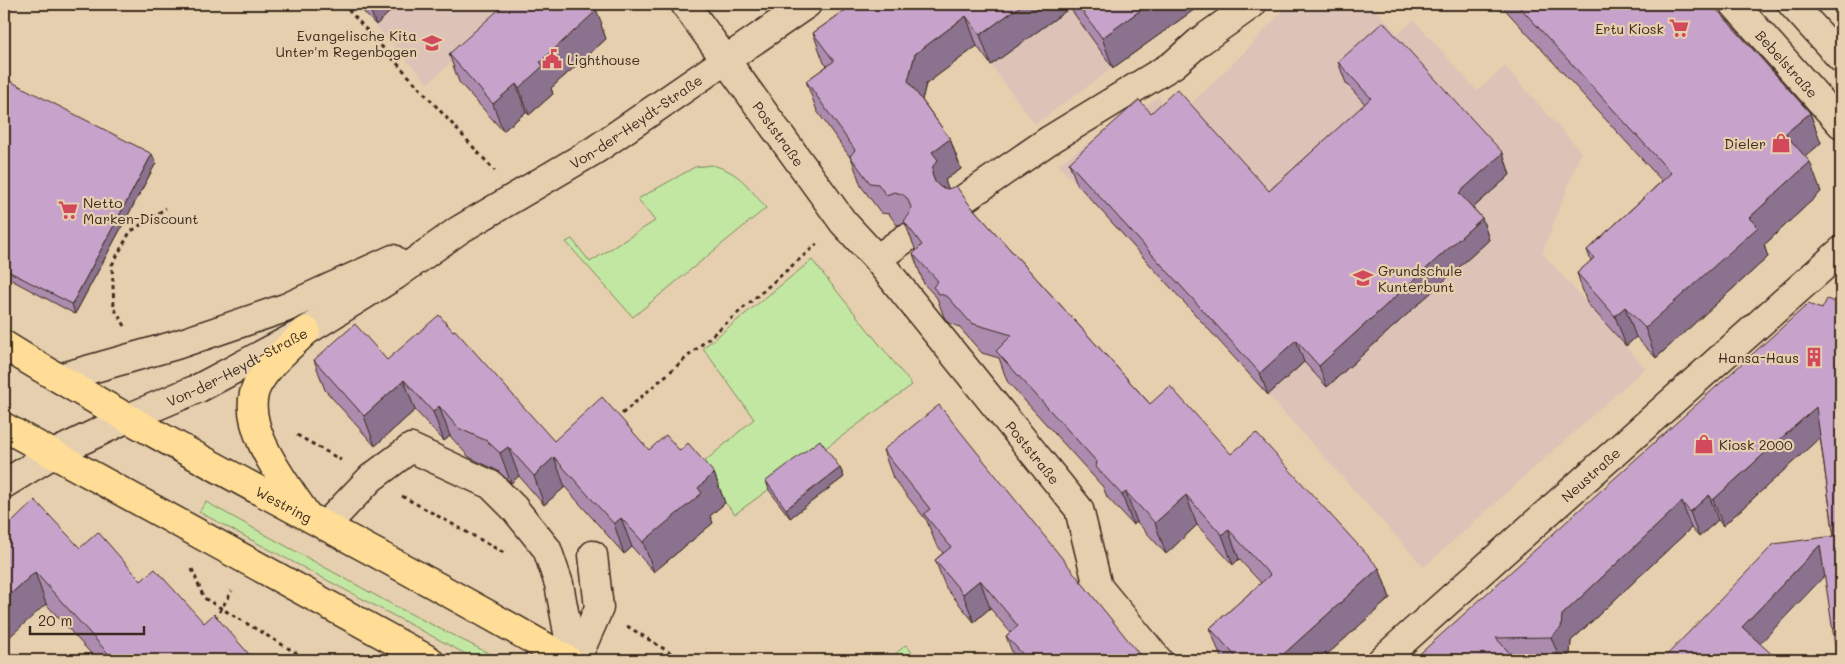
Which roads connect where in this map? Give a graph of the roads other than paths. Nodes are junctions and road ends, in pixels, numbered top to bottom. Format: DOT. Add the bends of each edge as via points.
graph roads {
  1 [pos="685,4"];
  2 [pos="807,4"];
  3 [pos="1252,4"];
  4 [pos="1734,4"];
  5 [pos="1792,4"];
  6 [pos="1841,58"];
  7 [pos="725,61"];
  8 [pos="1841,124"];
  9 [pos="958,203"];
  10 [pos="459,230"];
  11 [pos="906,238"];
  12 [pos="1841,251"];
  13 [pos="877,259"];
  14 [pos="1841,273"];
  15 [pos="1799,288"];
  16 [pos="306,330"];
  17 [pos="4,345"];
  18 [pos="59,378"];
  19 [pos="128,418"];
  20 [pos="4,427"];
  21 [pos="53,454"];
  22 [pos="4,484"];
  23 [pos="316,522"];
  24 [pos="593,555"];
  25 [pos="429,660"];
  26 [pos="568,660"];
  27 [pos="574,660"];
  28 [pos="1158,660"];
  29 [pos="1382,660"];
  1 -- 7 [label="street, Poststraße"];
  2 -- 7 [label="street, Von-der-Heydt-Straße"];
  3 -- 9 [label="street" via="1174,64 1048,141"];
  4 -- 8 [label="street, Bebelstraße"];
  5 -- 6 [label="street"];
  7 -- 10 [label="street, Von-der-Heydt-Straße" via="595,150"];
  7 -- 13 [label="street, Poststraße" via="842,222"];
  10 -- 16 [label="street, Von-der-Heydt-Straße" via="396,275"];
  10 -- 18 [label="street, Von-der-Heydt-Straße" via="285,308 142,355"];
  11 -- 13 [label="street"];
  12 -- 15 [label="street, Neustraße"];
  13 -- 28 [label="street, Poststraße" via="1079,509 1098,586"];
  14 -- 15 [label="street, Neustraße"];
  15 -- 29 [label="street, Neustraße"];
  16 -- 19 [label="street, Von-der-Heydt-Straße" via="199,388"];
  16 -- 23 [label="main road" via="258,383 252,400 261,441 276,469"];
  17 -- 18 [label="main road, Westring"];
  18 -- 19 [label="main road, Westring"];
  19 -- 21 [label="street, Von-der-Heydt-Straße"];
  19 -- 23 [label="main road, Westring"];
  20 -- 21 [label="main road"];
  21 -- 22 [label="street, Von-der-Heydt-Straße"];
  21 -- 25 [label="main road"];
  23 -- 26 [label="main road, Westring"];
  23 -- 27 [label="street" via="411,448 491,485 547,549 559,584"];
  24 -- 27 [label="street" via="599,608"];
}
